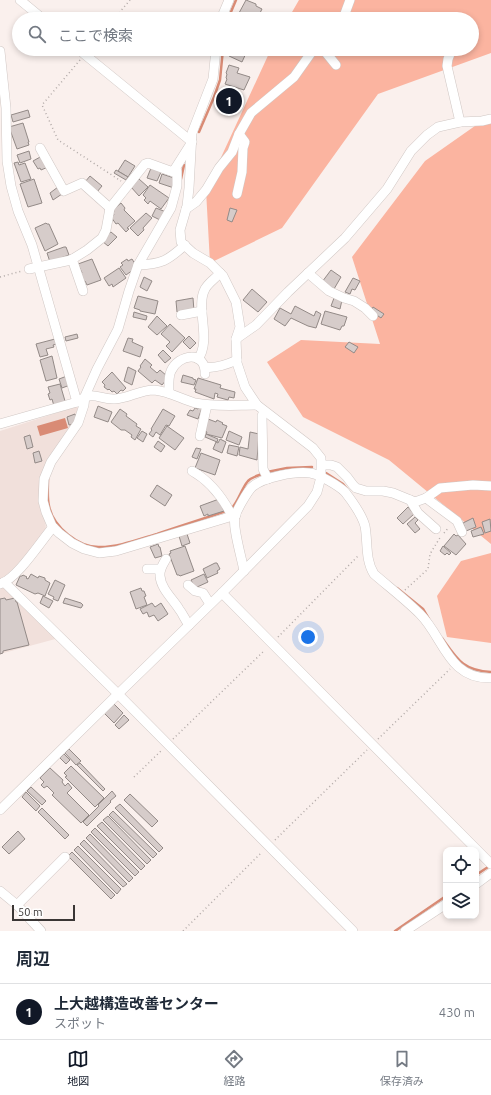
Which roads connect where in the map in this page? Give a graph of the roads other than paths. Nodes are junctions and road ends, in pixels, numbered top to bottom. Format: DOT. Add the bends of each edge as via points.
graph roads {
  1 [pos="20,0"];
  2 [pos="229,0"];
  3 [pos="350,0"];
  4 [pos="35,12"];
  5 [pos="224,12"];
  6 [pos="346,12"];
  7 [pos="0,51"];
  8 [pos="87,56"];
  9 [pos="215,56"];
  10 [pos="309,56"];
  11 [pos="329,56"];
  12 [pos="449,56"];
  13 [pos="336,65"];
  14 [pos="491,118"];
  15 [pos="460,122"];
  16 [pos="239,134"];
  17 [pos="192,142"];
  18 [pos="40,148"];
  19 [pos="177,171"];
  20 [pos="187,186"];
  21 [pos="237,194"];
  22 [pos="110,208"];
  23 [pos="186,209"];
  24 [pos="185,245"];
  25 [pos="72,259"];
  26 [pos="142,265"];
  27 [pos="34,268"];
  28 [pos="308,273"];
  29 [pos="220,274"];
  30 [pos="83,291"];
  31 [pos="202,311"];
  32 [pos="181,316"];
  33 [pos="373,316"];
  34 [pos="236,339"];
  35 [pos="198,359"];
  36 [pos="237,360"];
  37 [pos="169,393"];
  38 [pos="88,396"];
  39 [pos="77,402"];
  40 [pos="207,405"];
  41 [pos="260,408"];
  42 [pos="0,424"];
  43 [pos="200,436"];
  44 [pos="322,465"];
  45 [pos="192,471"];
  46 [pos="265,474"];
  47 [pos="321,477"];
  48 [pos="491,486"];
  49 [pos="426,498"];
  50 [pos="410,500"];
  51 [pos="232,513"];
  52 [pos="52,527"];
  53 [pos="436,529"];
  54 [pos="462,532"];
  55 [pos="166,559"];
  56 [pos="148,569"];
  57 [pos="160,569"];
  58 [pos="244,571"];
  59 [pos="2,583"];
  60 [pos="188,585"];
  61 [pos="222,593"];
  62 [pos="210,604"];
  63 [pos="189,625"];
  64 [pos="491,678"];
  65 [pos="118,694"];
  66 [pos="0,810"];
  67 [pos="65,857"];
  68 [pos="491,864"];
  69 [pos="491,874"];
  70 [pos="478,883"];
  71 [pos="0,892"];
  72 [pos="17,905"];
  73 [pos="443,906"];
  74 [pos="41,931"];
  75 [pos="353,931"];
  76 [pos="405,931"];
  1 -- 4 [label="street"];
  2 -- 5 [label="street"];
  3 -- 6 [label="street"];
  7 -- 27 [label="street" via="6,108 7,161 18,211 32,245"];
  8 -- 17 [label="street"];
  9 -- 17 [label="street" via="213,79 192,134"];
  10 -- 16 [label="street" via="294,77 251,113"];
  11 -- 13 [label="street"];
  12 -- 15 [label="street" via="447,66"];
  14 -- 15 [label="street"];
  15 -- 28 [label="street" via="438,127 410,150 387,189 345,238"];
  16 -- 21 [label="street" via="245,142"];
  16 -- 23 [label="street" via="232,152 206,190"];
  17 -- 19 [label="street"];
  17 -- 20 [label="street"];
  18 -- 22 [label="street" via="64,191 82,183"];
  19 -- 20 [label="street"];
  19 -- 22 [label="street" via="145,164"];
  19 -- 26 [label="street" via="177,186 171,208"];
  20 -- 23 [label="street"];
  22 -- 25 [label="street" via="102,238"];
  23 -- 24 [label="street" via="180,230 181,242"];
  24 -- 26 [label="street" via="161,263"];
  24 -- 29 [label="street" via="210,263"];
  25 -- 27 [label="street"];
  25 -- 30 [label="street"];
  26 -- 38 [label="street" via="129,291 118,330 96,370"];
  27 -- 39 [label="street"];
  28 -- 33 [label="street" via="329,291 354,301"];
  28 -- 34 [label="street" via="256,325"];
  29 -- 31 [label="street" via="205,288"];
  29 -- 34 [label="street" via="236,302 240,327"];
  31 -- 32 [label="street"];
  31 -- 35 [label="street" via="203,349"];
  34 -- 36 [label="street"];
  35 -- 36 [label="street" via="205,370"];
  35 -- 37 [label="street" via="187,357 176,363 170,372"];
  36 -- 41 [label="street" via="245,387"];
  37 -- 38 [label="street" via="141,391 128,397 114,399"];
  37 -- 40 [label="street"];
  38 -- 39 [label="street"];
  38 -- 52 [label="street" via="78,423 51,462 44,479 44,501"];
  39 -- 42 [label="street"];
  40 -- 41 [label="street"];
  40 -- 43 [label="street"];
  41 -- 44 [label="street" via="313,448 321,458"];
  41 -- 46 [label="street"];
  44 -- 47 [label="street"];
  44 -- 50 [label="street" via="337,467 356,488 393,493"];
  45 -- 51 [label="street" via="208,482"];
  46 -- 47 [label="street" via="312,473"];
  46 -- 51 [label="street" via="260,482 250,488"];
  47 -- 58 [label="street" via="317,492 308,506"];
  47 -- 64 [label="street" via="344,491 363,521 369,566 374,574 421,614 456,665 478,678"];
  48 -- 49 [label="street" via="440,488"];
  49 -- 50 [label="street" via="416,502"];
  49 -- 54 [label="street" via="458,522"];
  50 -- 53 [label="street" via="418,513"];
  51 -- 52 [label="street" via="110,553 77,546"];
  51 -- 58 [label="street"];
  52 -- 59 [label="street" via="12,576"];
  55 -- 57 [label="street"];
  56 -- 57 [label="street"];
  57 -- 63 [label="street" via="159,576 165,590"];
  58 -- 61 [label="street"];
  59 -- 65 [label="street"];
  60 -- 62 [label="street" via="195,592 203,593"];
  61 -- 62 [label="street"];
  61 -- 68 [label="street"];
  62 -- 63 [label="street"];
  63 -- 65 [label="street"];
  65 -- 66 [label="street"];
  65 -- 75 [label="street"];
  67 -- 72 [label="street"];
  69 -- 70 [label="street"];
  71 -- 72 [label="street"];
  72 -- 74 [label="street"];
  73 -- 76 [label="street"];
}
